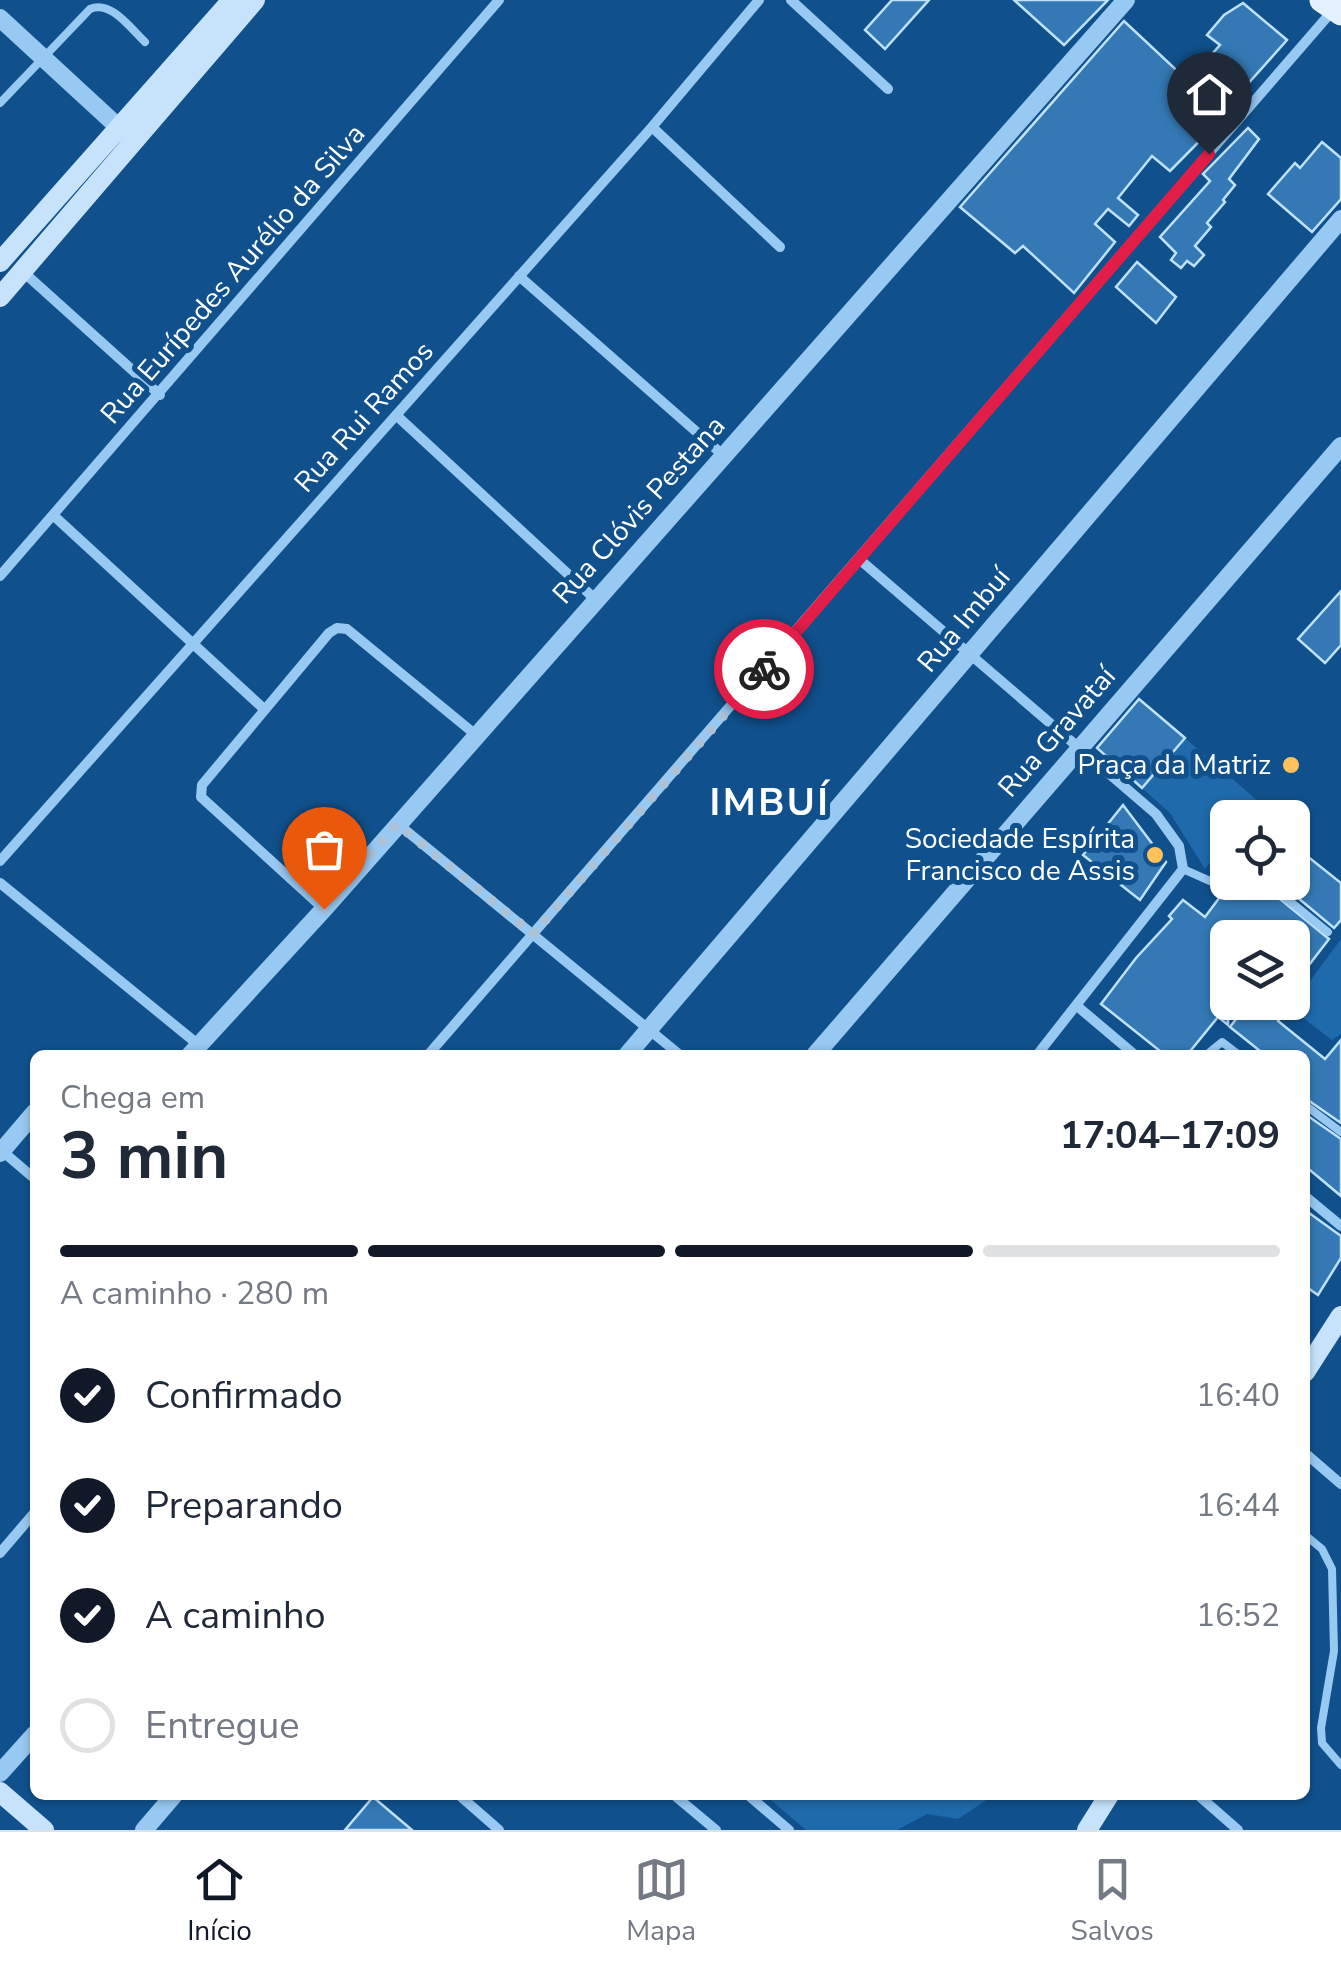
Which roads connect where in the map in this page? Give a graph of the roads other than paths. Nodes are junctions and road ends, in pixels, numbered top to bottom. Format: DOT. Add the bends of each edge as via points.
graph roads {
  1 [pos="232,0"];
  2 [pos="255,0"];
  3 [pos="499,0"];
  4 [pos="759,0"];
  5 [pos="792,0"];
  6 [pos="1126,0"];
  7 [pos="1332,7"];
  8 [pos="0,18"];
  9 [pos="144,42"];
  10 [pos="42,56"];
  11 [pos="888,89"];
  12 [pos="0,102"];
  13 [pos="652,127"];
  14 [pos="127,135"];
  15 [pos="1341,219"];
  16 [pos="780,247"];
  17 [pos="2,257"];
  18 [pos="23,272"];
  19 [pos="519,276"];
  20 [pos="0,297"];
  21 [pos="160,394"];
  22 [pos="396,415"];
  23 [pos="1341,446"];
  24 [pos="724,456"];
  25 [pos="53,515"];
  26 [pos="859,559"];
  27 [pos="0,576"];
  28 [pos="596,600"];
  29 [pos="193,644"];
  30 [pos="970,656"];
  31 [pos="264,709"];
  32 [pos="476,735"];
  33 [pos="1078,750"];
  34 [pos="397,824"];
  35 [pos="0,861"];
  36 [pos="1183,869"];
  37 [pos="1210,881"];
  38 [pos="0,884"];
  39 [pos="1288,900"];
  40 [pos="324,909"];
  41 [pos="1328,932"];
  42 [pos="533,934"];
  43 [pos="1077,1006"];
  44 [pos="649,1030"];
  45 [pos="195,1050"];
  46 [pos="432,1050"];
  47 [pos="631,1050"];
  48 [pos="674,1050"];
  49 [pos="818,1050"];
  50 [pos="1041,1050"];
  51 [pos="1129,1050"];
  52 [pos="1212,1050"];
  53 [pos="1232,1050"];
  54 [pos="1310,1108"];
  55 [pos="30,1118"];
  56 [pos="1341,1132"];
  57 [pos="0,1151"];
  58 [pos="30,1175"];
  59 [pos="1310,1200"];
  60 [pos="1341,1226"];
  61 [pos="1340,1320"];
  62 [pos="1310,1365"];
  63 [pos="1310,1457"];
  64 [pos="1341,1484"];
  65 [pos="30,1518"];
  66 [pos="1310,1539"];
  67 [pos="0,1554"];
  68 [pos="30,1740"];
  69 [pos="1341,1765"];
  70 [pos="0,1774"];
  71 [pos="0,1792"];
  72 [pos="170,1800"];
  73 [pos="465,1800"];
  74 [pos="680,1800"];
  75 [pos="754,1800"];
  76 [pos="1106,1800"];
  77 [pos="1204,1800"];
  78 [pos="44,1830"];
  79 [pos="144,1830"];
  80 [pos="499,1830"];
  81 [pos="716,1830"];
  82 [pos="789,1830"];
  83 [pos="1087,1830"];
  84 [pos="1238,1830"];
  1 -- 14 [label="main road"];
  2 -- 14 [label="main road"];
  3 -- 21 [label="street, Rua Eurípedes Aurélio da Silva"];
  4 -- 13 [label="street, Rua Rui Ramos"];
  5 -- 11 [label="street"];
  6 -- 24 [label="street, Rua Clóvis Pestana"];
  7 -- 26 [label="street"];
  8 -- 10 [label="street"];
  9 -- 10 [label="lane" via="98,4"];
  10 -- 12 [label="lane"];
  10 -- 14 [label="street"];
  13 -- 16 [label="street"];
  13 -- 19 [label="street, Rua Rui Ramos"];
  14 -- 17 [label="main road"];
  14 -- 18 [label="main road"];
  15 -- 30 [label="street, Rua Imbuí"];
  17 -- 18 [label="street"];
  18 -- 20 [label="main road"];
  18 -- 21 [label="street"];
  19 -- 22 [label="street, Rua Rui Ramos"];
  19 -- 24 [label="street"];
  21 -- 25 [label="street, Rua Eurípedes Aurélio da Silva"];
  22 -- 28 [label="street"];
  22 -- 29 [label="street, Rua Rui Ramos"];
  23 -- 33 [label="street, Rua Gravataí"];
  24 -- 28 [label="street, Rua Clóvis Pestana"];
  25 -- 27 [label="street, Rua Eurípedes Aurélio da Silva"];
  25 -- 29 [label="street"];
  26 -- 30 [label="street"];
  26 -- 42 [label="street"];
  28 -- 32 [label="street, Rua Clóvis Pestana"];
  29 -- 31 [label="street"];
  29 -- 35 [label="street, Rua Rui Ramos"];
  30 -- 33 [label="street"];
  30 -- 44 [label="street, Rua Imbuí"];
  31 -- 32 [label="street" via="329,633 347,629"];
  31 -- 40 [label="street" via="202,786 201,797"];
  32 -- 34 [label="street, Rua Clóvis Pestana"];
  33 -- 36 [label="street" via="1168,826"];
  33 -- 49 [label="street, Rua Gravataí"];
  34 -- 40 [label="street, Rua Clóvis Pestana"];
  34 -- 42 [label="street"];
  36 -- 37 [label="lane"];
  36 -- 43 [label="street"];
  38 -- 45 [label="street"];
  39 -- 41 [label="lane"];
  40 -- 45 [label="street, Rua Clóvis Pestana"];
  42 -- 44 [label="street"];
  42 -- 46 [label="street"];
  43 -- 50 [label="street"];
  43 -- 51 [label="street"];
  44 -- 47 [label="street, Rua Imbuí"];
  44 -- 48 [label="street"];
  52 -- 53 [label="lane" via="1222,1042"];
  54 -- 56 [label="lane"];
  55 -- 57 [label="street"];
  57 -- 58 [label="street"];
  59 -- 60 [label="street"];
  61 -- 62 [label="main road"];
  63 -- 64 [label="street"];
  65 -- 67 [label="street"];
  66 -- 69 [label="lane" via="1332,1569 1334,1651 1321,1728 1322,1744"];
  68 -- 70 [label="street"];
  71 -- 78 [label="main road"];
  72 -- 79 [label="street"];
  73 -- 80 [label="street"];
  74 -- 81 [label="street"];
  75 -- 82 [label="street"];
  76 -- 83 [label="main road"];
  77 -- 84 [label="street"];
}
